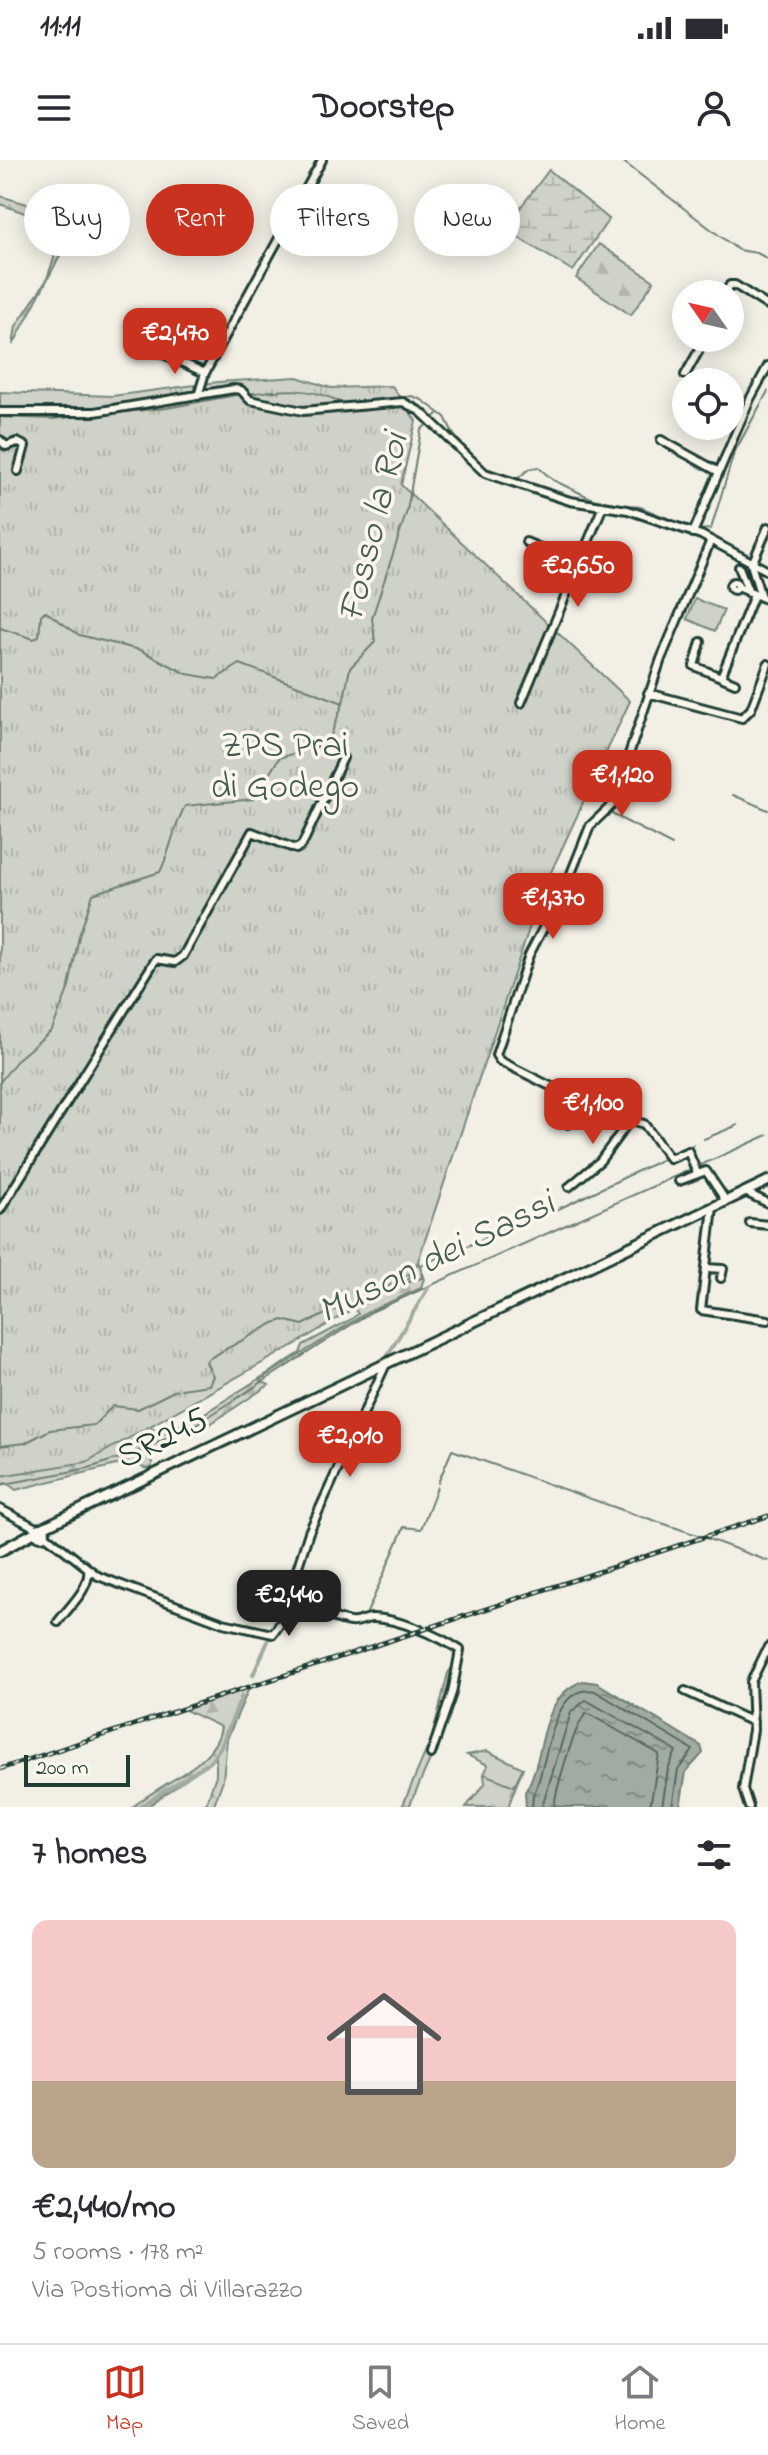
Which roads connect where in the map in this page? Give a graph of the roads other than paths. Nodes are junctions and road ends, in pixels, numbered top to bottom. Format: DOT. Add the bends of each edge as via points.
graph roads {
  1 [pos="322,160"];
  2 [pos="744,291"];
  3 [pos="768,306"];
  4 [pos="159,352"];
  5 [pos="768,366"];
  6 [pos="205,373"];
  7 [pos="198,396"];
  8 [pos="0,412"];
  9 [pos="0,440"];
  10 [pos="661,440"];
  11 [pos="18,471"];
  12 [pos="719,472"];
  13 [pos="603,506"];
  14 [pos="768,527"];
  15 [pos="694,530"];
  16 [pos="711,540"];
  17 [pos="526,542"];
  18 [pos="580,564"];
  19 [pos="741,564"];
  20 [pos="751,564"];
  21 [pos="768,571"];
  22 [pos="758,596"];
  23 [pos="701,642"];
  24 [pos="768,664"];
  25 [pos="721,677"];
  26 [pos="735,683"];
  27 [pos="648,693"];
  28 [pos="521,703"];
  29 [pos="343,758"];
  30 [pos="580,1100"];
  31 [pos="630,1120"];
  32 [pos="568,1124"];
  33 [pos="695,1169"];
  34 [pos="679,1181"];
  35 [pos="768,1181"];
  36 [pos="569,1187"];
  37 [pos="745,1192"];
  38 [pos="726,1201"];
  39 [pos="768,1203"];
  40 [pos="713,1207"];
  41 [pos="0,1210"];
  42 [pos="750,1223"];
  43 [pos="768,1225"];
  44 [pos="706,1268"];
  45 [pos="721,1278"];
  46 [pos="768,1320"];
  47 [pos="386,1364"];
  48 [pos="0,1509"];
  49 [pos="40,1531"];
  50 [pos="0,1551"];
  51 [pos="88,1568"];
  52 [pos="290,1606"];
  53 [pos="58,1622"];
  54 [pos="768,1647"];
  55 [pos="685,1691"];
  56 [pos="753,1722"];
  57 [pos="431,1754"];
  58 [pos="749,1807"];
  1 -- 6 [label="street"];
  2 -- 3 [label="street"];
  4 -- 6 [label="street"];
  5 -- 12 [label="street"];
  6 -- 7 [label="street"];
  7 -- 8 [label="street" via="95,412"];
  7 -- 13 [label="street" via="234,389 250,400 309,411 403,402 485,473 570,501"];
  9 -- 11 [label="street" via="6,446 25,446"];
  10 -- 12 [label="street"];
  12 -- 15 [label="street"];
  13 -- 15 [label="street"];
  13 -- 18 [label="street"];
  14 -- 20 [label="street"];
  15 -- 16 [label="street"];
  16 -- 19 [label="street"];
  16 -- 27 [label="street"];
  17 -- 18 [label="street"];
  18 -- 28 [label="street"];
  19 -- 20 [label="street"];
  19 -- 22 [label="street"];
  19 -- 22 [label="street" via="736,584"];
  20 -- 21 [label="street"];
  20 -- 22 [label="street"];
  22 -- 25 [label="street"];
  23 -- 25 [label="street" via="693,665"];
  24 -- 27 [label="street" via="750,712 739,719"];
  25 -- 26 [label="street"];
  27 -- 30 [label="street" via="612,805 590,826 529,955 496,1057"];
  29 -- 41 [label="street" via="302,845 296,849 252,832 183,956 175,962 156,959"];
  30 -- 31 [label="street"];
  30 -- 32 [label="street"];
  31 -- 33 [label="street" via="648,1127 669,1158 688,1151"];
  31 -- 36 [label="street" via="600,1161"];
  33 -- 34 [label="street"];
  33 -- 38 [label="street" via="706,1171"];
  35 -- 37 [label="main road, SR245"];
  37 -- 38 [label="main road, SR245"];
  37 -- 39 [label="street"];
  38 -- 40 [label="main road, SR245"];
  40 -- 44 [label="street"];
  40 -- 47 [label="main road, SR245"];
  42 -- 43 [label="street"];
  44 -- 45 [label="street" via="723,1269"];
  44 -- 46 [label="street" via="702,1311"];
  47 -- 49 [label="main road, SR245 / SR245"];
  47 -- 52 [label="street" via="309,1532"];
  48 -- 49 [label="street"];
  49 -- 50 [label="main road, SR245 / SR245"];
  49 -- 51 [label="street"];
  51 -- 52 [label="street" via="182,1609 270,1633 275,1633"];
  51 -- 53 [label="street" via="82,1592"];
  52 -- 57 [label="street" via="353,1623 373,1617 418,1627 460,1650"];
  54 -- 56 [label="street" via="751,1682"];
  55 -- 56 [label="street"];
  56 -- 58 [label="street" via="743,1784"];
}
